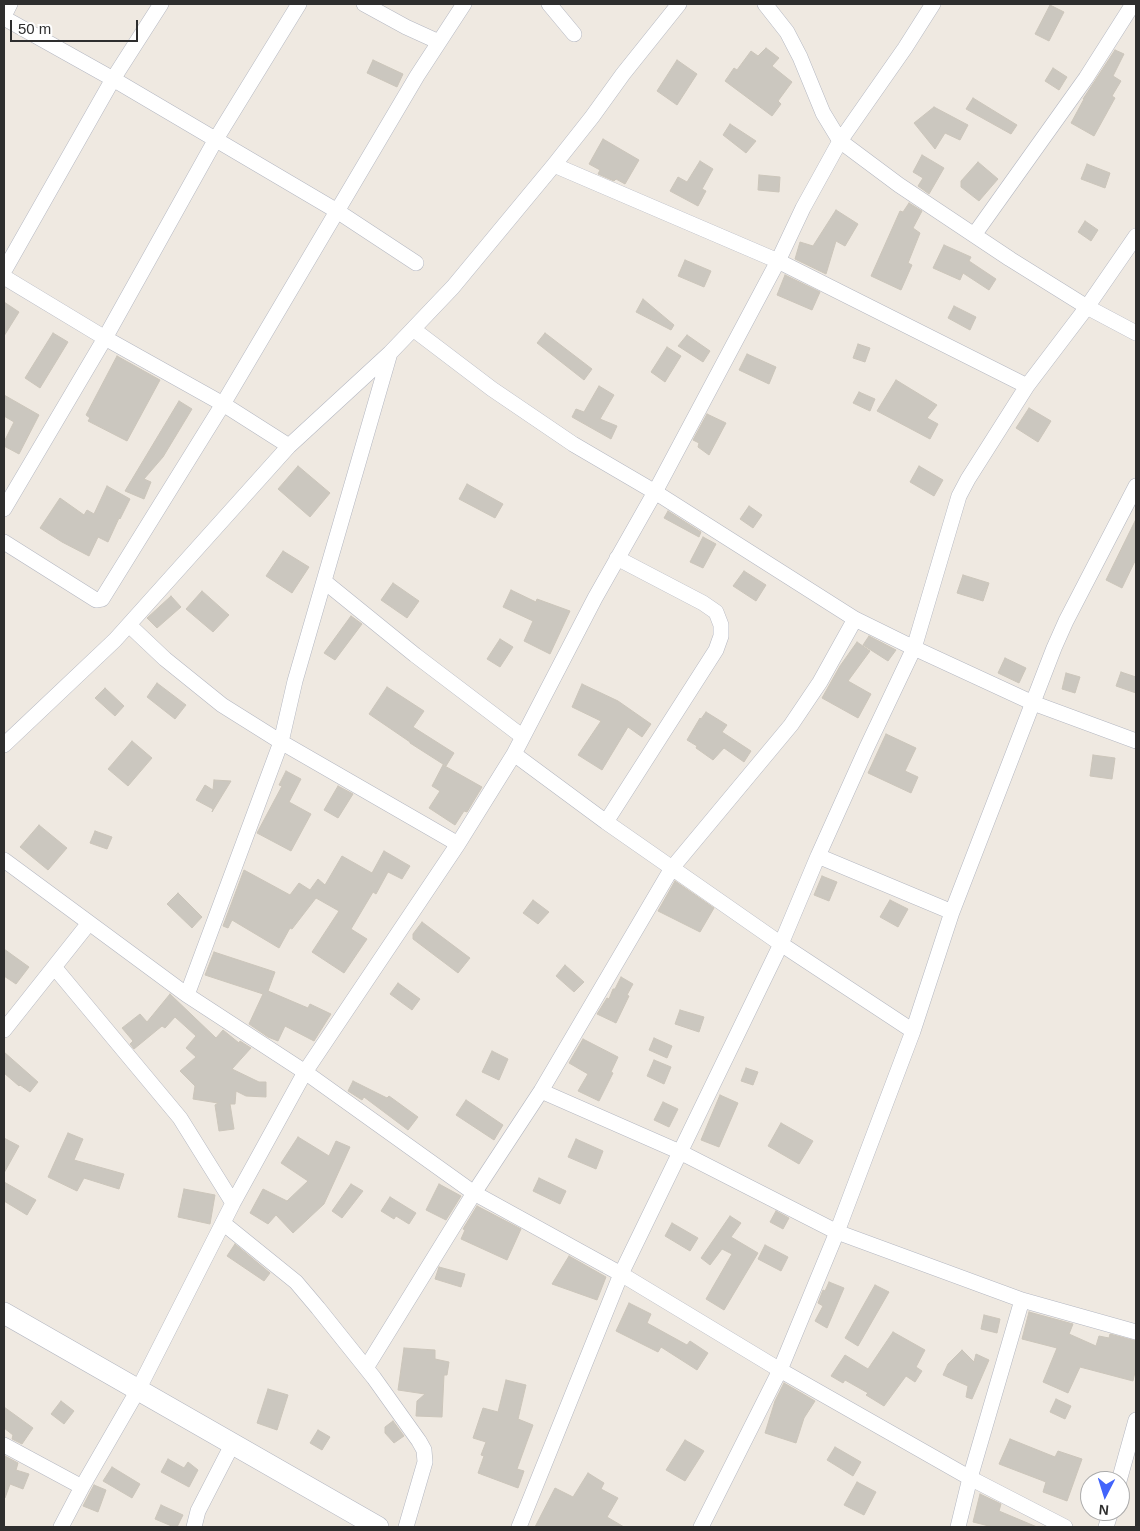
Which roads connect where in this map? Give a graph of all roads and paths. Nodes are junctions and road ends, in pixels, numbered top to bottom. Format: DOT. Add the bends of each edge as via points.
graph roads {
  1 [pos="10,4"];
  2 [pos="160,4"];
  3 [pos="299,4"];
  4 [pos="364,4"];
  5 [pos="464,4"];
  6 [pos="549,4"];
  7 [pos="679,4"];
  8 [pos="765,4"];
  9 [pos="933,4"];
  10 [pos="1133,4"];
  11 [pos="4,17"];
  12 [pos="574,34"];
  13 [pos="439,42"];
  14 [pos="113,79"];
  15 [pos="216,139"];
  16 [pos="840,141"];
  17 [pos="554,164"];
  18 [pos="337,211"];
  19 [pos="974,235"];
  20 [pos="1136,236"];
  21 [pos="778,261"];
  22 [pos="416,263"];
  23 [pos="4,271"];
  24 [pos="4,277"];
  25 [pos="1087,307"];
  26 [pos="413,329"];
  27 [pos="1136,333"];
  28 [pos="105,338"];
  29 [pos="390,353"];
  30 [pos="1027,386"];
  31 [pos="223,404"];
  32 [pos="289,446"];
  33 [pos="1136,486"];
  34 [pos="655,492"];
  35 [pos="4,508"];
  36 [pos="4,542"];
  37 [pos="617,558"];
  38 [pos="325,582"];
  39 [pos="855,619"];
  40 [pos="129,625"];
  41 [pos="914,648"];
  42 [pos="1033,703"];
  43 [pos="523,737"];
  44 [pos="1136,741"];
  45 [pos="280,742"];
  46 [pos="4,745"];
  47 [pos="514,754"];
  48 [pos="606,822"];
  49 [pos="458,844"];
  50 [pos="818,856"];
  51 [pos="4,860"];
  52 [pos="672,868"];
  53 [pos="952,912"];
  54 [pos="89,923"];
  55 [pos="781,944"];
  56 [pos="55,968"];
  57 [pos="187,995"];
  58 [pos="4,1030"];
  59 [pos="913,1030"];
  60 [pos="305,1072"];
  61 [pos="541,1091"];
  62 [pos="680,1152"];
  63 [pos="474,1193"];
  64 [pos="233,1203"];
  65 [pos="223,1224"];
  66 [pos="837,1232"];
  67 [pos="621,1274"];
  68 [pos="1022,1300"];
  69 [pos="4,1313"];
  70 [pos="1136,1332"];
  71 [pos="366,1368"];
  72 [pos="780,1370"];
  73 [pos="138,1390"];
  74 [pos="1136,1420"];
  75 [pos="4,1444"];
  76 [pos="233,1444"];
  77 [pos="1126,1471"];
  78 [pos="970,1478"];
  79 [pos="82,1487"];
  80 [pos="61,1527"];
  81 [pos="194,1527"];
  82 [pos="378,1527"];
  83 [pos="406,1527"];
  84 [pos="519,1527"];
  85 [pos="701,1527"];
  86 [pos="958,1527"];
  87 [pos="1065,1527"];
  1 -- 11 [label="street"];
  2 -- 14 [label="street"];
  3 -- 15 [label="street"];
  4 -- 13 [label="street"];
  5 -- 13 [label="street"];
  6 -- 12 [label="street"];
  7 -- 17 [label="street"];
  8 -- 16 [label="street" via="787,32 823,113"];
  9 -- 16 [label="street"];
  10 -- 19 [label="street" via="1086,78"];
  11 -- 14 [label="street"];
  13 -- 18 [label="street"];
  14 -- 15 [label="street"];
  14 -- 23 [label="street"];
  15 -- 18 [label="street"];
  15 -- 28 [label="street"];
  16 -- 19 [label="street" via="899,186"];
  16 -- 21 [label="street"];
  17 -- 21 [label="street"];
  17 -- 26 [label="street"];
  18 -- 22 [label="street"];
  18 -- 31 [label="street"];
  19 -- 25 [label="street"];
  20 -- 25 [label="street"];
  21 -- 30 [label="street"];
  21 -- 34 [label="street"];
  24 -- 28 [label="street"];
  25 -- 27 [label="street"];
  25 -- 30 [label="street"];
  26 -- 29 [label="street"];
  26 -- 34 [label="street" via="492,389 573,444"];
  28 -- 31 [label="street"];
  28 -- 35 [label="street"];
  29 -- 32 [label="street"];
  29 -- 38 [label="street"];
  30 -- 41 [label="street" via="959,496"];
  31 -- 32 [label="street"];
  31 -- 36 [label="street" via="102,600 96,600"];
  32 -- 40 [label="street"];
  33 -- 42 [label="street" via="1066,621"];
  34 -- 37 [label="street"];
  34 -- 39 [label="street"];
  37 -- 43 [label="street"];
  37 -- 48 [label="street" via="716,612 721,636 716,650"];
  38 -- 43 [label="street"];
  38 -- 45 [label="street"];
  39 -- 41 [label="street"];
  39 -- 52 [label="street" via="820,682 791,725"];
  40 -- 45 [label="street" via="222,705"];
  40 -- 46 [label="street"];
  41 -- 42 [label="street"];
  41 -- 50 [label="street"];
  42 -- 44 [label="street"];
  42 -- 53 [label="street"];
  43 -- 47 [label="street"];
  45 -- 49 [label="street"];
  45 -- 57 [label="street"];
  47 -- 48 [label="street"];
  47 -- 49 [label="street"];
  48 -- 52 [label="street"];
  49 -- 60 [label="street"];
  50 -- 53 [label="street"];
  50 -- 55 [label="street"];
  51 -- 54 [label="street"];
  52 -- 55 [label="street"];
  52 -- 61 [label="street"];
  53 -- 59 [label="street"];
  54 -- 56 [label="street"];
  54 -- 57 [label="street"];
  55 -- 59 [label="street"];
  55 -- 62 [label="street"];
  56 -- 58 [label="street"];
  56 -- 64 [label="street" via="180,1118"];
  57 -- 60 [label="street"];
  59 -- 66 [label="street"];
  60 -- 63 [label="street"];
  60 -- 64 [label="street"];
  61 -- 62 [label="street"];
  61 -- 63 [label="street"];
  62 -- 66 [label="street"];
  62 -- 67 [label="street"];
  63 -- 67 [label="street"];
  63 -- 71 [label="street"];
  64 -- 65 [label="street"];
  65 -- 71 [label="street" via="296,1282"];
  65 -- 73 [label="street"];
  66 -- 68 [label="street"];
  66 -- 72 [label="street"];
  67 -- 72 [label="street"];
  67 -- 84 [label="street"];
  68 -- 70 [label="street"];
  68 -- 78 [label="street"];
  69 -- 73 [label="main road"];
  71 -- 83 [label="street" via="424,1450 425,1462"];
  72 -- 78 [label="street"];
  72 -- 85 [label="street"];
  73 -- 76 [label="main road"];
  73 -- 79 [label="street"];
  74 -- 77 [label="street"];
  75 -- 79 [label="street"];
  76 -- 81 [label="street" via="198,1511"];
  76 -- 82 [label="main road"];
  78 -- 86 [label="street"];
  78 -- 87 [label="street"];
  79 -- 80 [label="street"];
}
